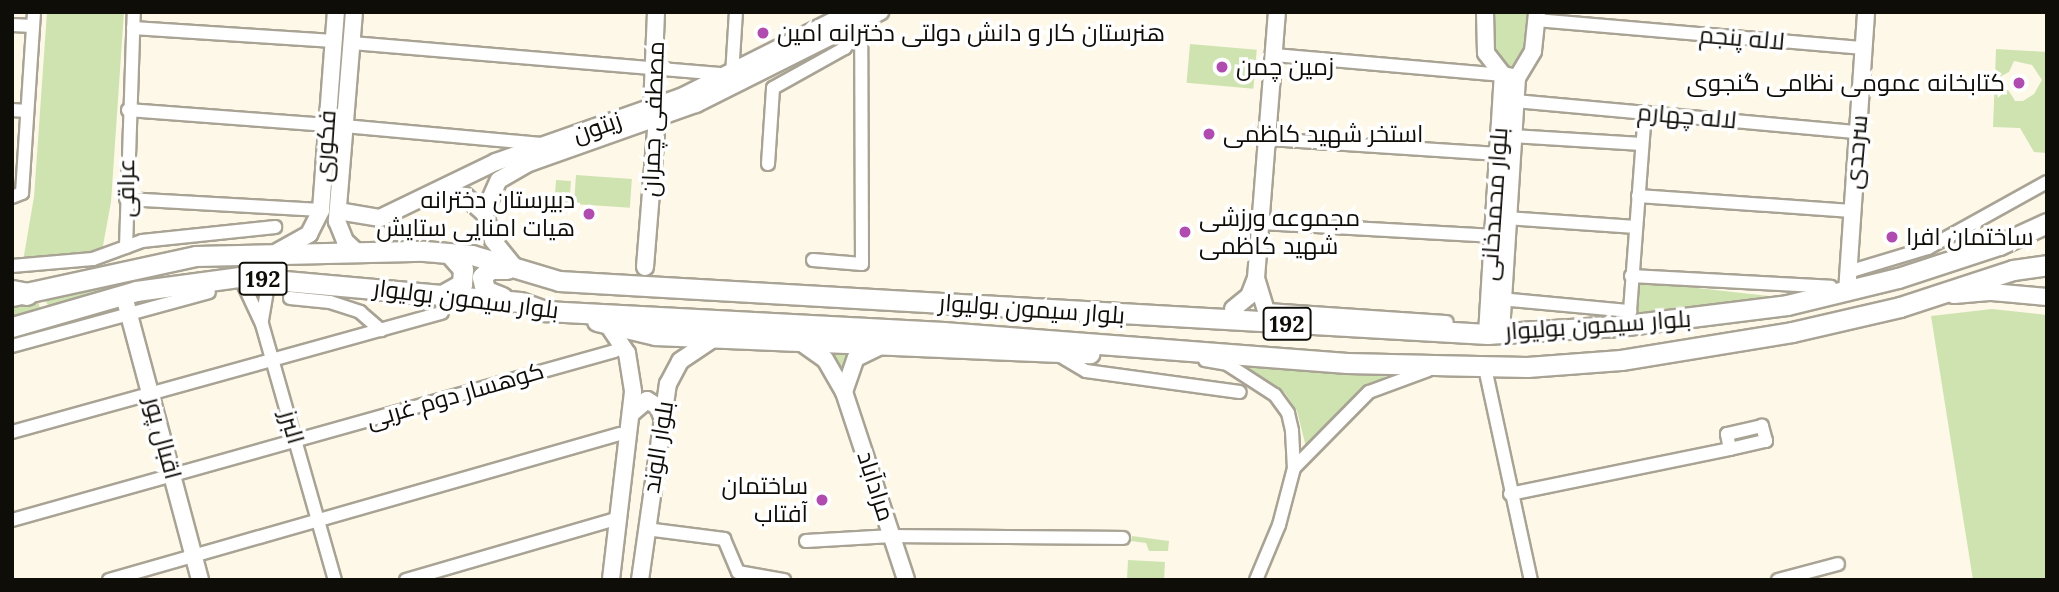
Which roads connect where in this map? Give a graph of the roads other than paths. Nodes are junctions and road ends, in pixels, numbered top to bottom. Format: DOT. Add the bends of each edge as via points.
graph roads {
  1 [pos="134,12"];
  2 [pos="336,12"];
  3 [pos="354,12"];
  4 [pos="656,12"];
  5 [pos="736,12"];
  6 [pos="880,12"];
  7 [pos="1277,12"];
  8 [pos="1485,12"];
  9 [pos="1866,12"];
  10 [pos="1537,16"];
  11 [pos="856,18"];
  12 [pos="34,19"];
  13 [pos="12,24"];
  14 [pos="133,27"];
  15 [pos="334,41"];
  16 [pos="352,43"];
  17 [pos="1864,48"];
  18 [pos="1273,55"];
  19 [pos="653,69"];
  20 [pos="732,75"];
  21 [pos="1510,76"];
  22 [pos="1515,101"];
  23 [pos="12,110"];
  24 [pos="128,110"];
  25 [pos="27,111"];
  26 [pos="655,113"];
  27 [pos="1645,113"];
  28 [pos="327,125"];
  29 [pos="344,126"];
  30 [pos="1858,132"];
  31 [pos="1512,136"];
  32 [pos="1267,139"];
  33 [pos="545,144"];
  34 [pos="1642,144"];
  35 [pos="1497,154"];
  36 [pos="768,164"];
  37 [pos="2047,182"];
  38 [pos="436,192"];
  39 [pos="17,196"];
  40 [pos="1638,196"];
  41 [pos="126,198"];
  42 [pos="321,210"];
  43 [pos="338,211"];
  44 [pos="1851,211"];
  45 [pos="484,213"];
  46 [pos="1506,218"];
  47 [pos="1261,223"];
  48 [pos="2047,223"];
  49 [pos="275,227"];
  50 [pos="1636,227"];
  51 [pos="1491,236"];
  52 [pos="126,247"];
  53 [pos="271,253"];
  54 [pos="449,253"];
  55 [pos="359,254"];
  56 [pos="813,260"];
  57 [pos="2047,265"];
  58 [pos="12,266"];
  59 [pos="645,267"];
  60 [pos="517,270"];
  61 [pos="1848,272"];
  62 [pos="1631,275"];
  63 [pos="240,277"];
  64 [pos="1256,278"];
  65 [pos="269,279"];
  66 [pos="1839,290"];
  67 [pos="209,292"];
  68 [pos="17,294"];
  69 [pos="2047,297"];
  70 [pos="289,298"];
  71 [pos="1500,299"];
  72 [pos="520,302"];
  73 [pos="442,304"];
  74 [pos="126,305"];
  75 [pos="999,307"];
  76 [pos="1900,307"];
  77 [pos="1233,309"];
  78 [pos="577,312"];
  79 [pos="1271,317"];
  80 [pos="262,324"];
  81 [pos="608,325"];
  82 [pos="12,327"];
  83 [pos="381,330"];
  84 [pos="1494,333"];
  85 [pos="717,336"];
  86 [pos="794,337"];
  87 [pos="892,343"];
  88 [pos="12,346"];
  89 [pos="615,351"];
  90 [pos="1160,351"];
  91 [pos="1059,355"];
  92 [pos="272,359"];
  93 [pos="1435,368"];
  94 [pos="1485,368"];
  95 [pos="845,392"];
  96 [pos="1240,392"];
  97 [pos="151,393"];
  98 [pos="632,413"];
  99 [pos="662,417"];
  100 [pos="12,432"];
  101 [pos="620,434"];
  102 [pos="295,440"];
  103 [pos="1730,449"];
  104 [pos="1294,468"];
  105 [pos="174,473"];
  106 [pos="1510,494"];
  107 [pos="619,518"];
  108 [pos="318,519"];
  109 [pos="12,520"];
  110 [pos="646,529"];
  111 [pos="892,536"];
  112 [pos="1123,538"];
  113 [pos="806,541"];
  114 [pos="193,557"];
  115 [pos="1838,564"];
  116 [pos="738,576"];
  117 [pos="109,580"];
  118 [pos="200,580"];
  119 [pos="335,580"];
  120 [pos="406,580"];
  121 [pos="611,580"];
  122 [pos="640,580"];
  123 [pos="784,580"];
  124 [pos="906,580"];
  125 [pos="1256,580"];
  126 [pos="1531,580"];
  127 [pos="1778,580"];
  1 -- 14 [label="street, عراقی"];
  2 -- 15 [label="street, فکوری"];
  3 -- 16 [label="street, فکوری"];
  4 -- 19 [label="street, مصطفی چمران"];
  5 -- 20 [label="street"];
  6 -- 11 [label="street, زیتون"];
  7 -- 18 [label="street"];
  8 -- 21 [label="street" via="1486,53"];
  9 -- 17 [label="street, سرحدی"];
  10 -- 17 [label="street, لاله پنجم"];
  10 -- 21 [label="street" via="1533,51"];
  11 -- 20 [label="street, زیتون"];
  11 -- 26 [label="street, زیتون"];
  11 -- 36 [label="street" via="845,48 773,88"];
  11 -- 56 [label="street" via="862,264"];
  12 -- 13 [label="street"];
  12 -- 25 [label="street"];
  14 -- 15 [label="street"];
  14 -- 24 [label="street, عراقی"];
  15 -- 28 [label="street, فکوری"];
  16 -- 19 [label="street"];
  16 -- 29 [label="street, فکوری"];
  17 -- 30 [label="street, سرحدی"];
  18 -- 21 [label="street"];
  18 -- 32 [label="street"];
  19 -- 20 [label="street"];
  19 -- 26 [label="street, مصطفی چمران"];
  20 -- 26 [label="street, زیتون"];
  21 -- 22 [label="street, بلوار محمدخانی"];
  21 -- 35 [label="street, بلوار محمدخانی"];
  22 -- 27 [label="street, لاله چهارم"];
  22 -- 31 [label="street, بلوار محمدخانی"];
  23 -- 25 [label="street"];
  24 -- 28 [label="street"];
  24 -- 41 [label="street, عراقی"];
  25 -- 39 [label="street"];
  26 -- 33 [label="street, زیتون"];
  26 -- 45 [label="street, زیتون" via="513,170 489,194"];
  26 -- 59 [label="street, مصطفی چمران"];
  27 -- 30 [label="street, لاله چهارم"];
  27 -- 34 [label="street"];
  28 -- 42 [label="street, فکوری"];
  29 -- 33 [label="street"];
  29 -- 43 [label="street, فکوری"];
  30 -- 44 [label="street, سرحدی"];
  31 -- 34 [label="street"];
  31 -- 46 [label="street, بلوار محمدخانی"];
  32 -- 35 [label="street"];
  32 -- 47 [label="street"];
  33 -- 38 [label="street, زیتون"];
  34 -- 40 [label="street"];
  35 -- 51 [label="street, بلوار محمدخانی"];
  37 -- 61 [label="street" via="1928,248"];
  38 -- 43 [label="street, زیتون" via="380,218"];
  38 -- 45 [label="street" via="465,196"];
  40 -- 44 [label="street"];
  40 -- 50 [label="street"];
  41 -- 42 [label="street"];
  41 -- 52 [label="street, عراقی"];
  42 -- 53 [label="street, فکوری" via="306,237"];
  43 -- 55 [label="street, فکوری" via="338,230"];
  44 -- 61 [label="street, سرحدی"];
  45 -- 60 [label="street" via="493,240"];
  46 -- 50 [label="street"];
  46 -- 71 [label="street, بلوار محمدخانی"];
  47 -- 51 [label="street"];
  47 -- 64 [label="street"];
  48 -- 66 [label="main road, بلوار سیمون بولیوار / 192" via="1999,245"];
  49 -- 52 [label="street" via="201,233"];
  50 -- 62 [label="street"];
  51 -- 84 [label="street, بلوار محمدخانی"];
  52 -- 58 [label="street, عراقی" via="93,259"];
  53 -- 55 [label="main road, بلوار سیمون بولیوار / 192"];
  53 -- 68 [label="main road, بلوار سیمون بولیوار / 192" via="163,260"];
  54 -- 55 [label="main road, بلوار سیمون بولیوار / 192"];
  54 -- 60 [label="main road, بلوار سیمون بولیوار / 192" via="472,255"];
  54 -- 73 [label="main road" via="463,269 463,284"];
  57 -- 76 [label="main road, بلوار سیمون بولیوار / 192" via="2013,270"];
  60 -- 72 [label="main road" via="491,269 481,282 488,292"];
  60 -- 75 [label="main road, بلوار سیمون بولیوار / 192" via="559,281"];
  61 -- 66 [label="street, سرحدی"];
  62 -- 66 [label="street"];
  62 -- 71 [label="street" via="1630,311"];
  63 -- 65 [label="main road, بلوار سیمون بولیوار / 192"];
  63 -- 74 [label="main road, بلوار سیمون بولیوار / 192" via="197,280"];
  63 -- 80 [label="street, البرز"];
  64 -- 77 [label="street" via="1248,296"];
  64 -- 79 [label="street"];
  65 -- 73 [label="main road, بلوار سیمون بولیوار / 192"];
  65 -- 80 [label="street"];
  66 -- 84 [label="main road, بلوار سیمون بولیوار / 192" via="1723,316"];
  67 -- 74 [label="street"];
  69 -- 76 [label="street" via="1975,293"];
  70 -- 83 [label="street" via="330,302 360,312"];
  71 -- 84 [label="street, بلوار محمدخانی"];
  72 -- 73 [label="main road, بلوار سیمون بولیوار / 192"];
  72 -- 78 [label="main road, بلوار سیمون بولیوار / 192" via="545,311"];
  73 -- 83 [label="street"];
  74 -- 82 [label="main road, بلوار سیمون بولیوار / 192"];
  74 -- 88 [label="street"];
  74 -- 97 [label="street, اقبال پور"];
  75 -- 77 [label="main road" via="1055,300"];
  75 -- 79 [label="main road, بلوار سیمون بولیوار / 192"];
  76 -- 94 [label="main road, بلوار سیمون بولیوار / 192" via="1792,332 1621,360"];
  77 -- 79 [label="main road"];
  78 -- 81 [label="main road"];
  78 -- 90 [label="main road, بلوار سیمون بولیوار / 192" via="943,332"];
  79 -- 84 [label="main road, بلوار سیمون بولیوار / 192"];
  80 -- 92 [label="street, البرز"];
  81 -- 85 [label="main road" via="655,335"];
  81 -- 98 [label="street, بلوار الوند" via="631,363"];
  83 -- 92 [label="street"];
  85 -- 86 [label="main road"];
  85 -- 99 [label="street, بلوار الوند" via="693,350 672,373"];
  86 -- 87 [label="main road"];
  86 -- 95 [label="street, مرادآباد" via="825,359"];
  87 -- 91 [label="main road"];
  87 -- 95 [label="street" via="856,358"];
  89 -- 102 [label="street, کوهسار دوم غربی"];
  90 -- 91 [label="main road"];
  90 -- 93 [label="main road, بلوار سیمون بولیوار / 192"];
  90 -- 104 [label="street" via="1227,364 1275,395 1288,413"];
  91 -- 96 [label="street" via="1086,372"];
  92 -- 97 [label="street"];
  92 -- 102 [label="street, البرز"];
  93 -- 94 [label="main road, بلوار سیمون بولیوار / 192"];
  93 -- 104 [label="street" via="1369,392"];
  94 -- 106 [label="street"];
  95 -- 111 [label="street, مرادآباد"];
  97 -- 100 [label="street"];
  97 -- 105 [label="street, اقبال پور"];
  98 -- 99 [label="street" via="646,400 658,407"];
  98 -- 107 [label="street, بلوار الوند"];
  99 -- 110 [label="street, بلوار الوند"];
  101 -- 108 [label="street"];
  102 -- 105 [label="street, کوهسار دوم غربی"];
  102 -- 108 [label="street, البرز"];
  103 -- 106 [label="street"];
  104 -- 125 [label="street" via="1279,525"];
  105 -- 109 [label="street, کوهسار دوم غربی"];
  105 -- 114 [label="street, اقبال پور"];
  106 -- 126 [label="street"];
  107 -- 120 [label="street"];
  107 -- 121 [label="street, بلوار الوند"];
  108 -- 114 [label="street"];
  108 -- 119 [label="street, البرز"];
  110 -- 116 [label="street" via="724,539"];
  110 -- 122 [label="street, بلوار الوند"];
  111 -- 112 [label="street"];
  111 -- 113 [label="street"];
  111 -- 124 [label="street, مرادآباد"];
  114 -- 117 [label="street"];
  114 -- 118 [label="street, اقبال پور"];
  115 -- 127 [label="street"];
  116 -- 123 [label="street"];
}
